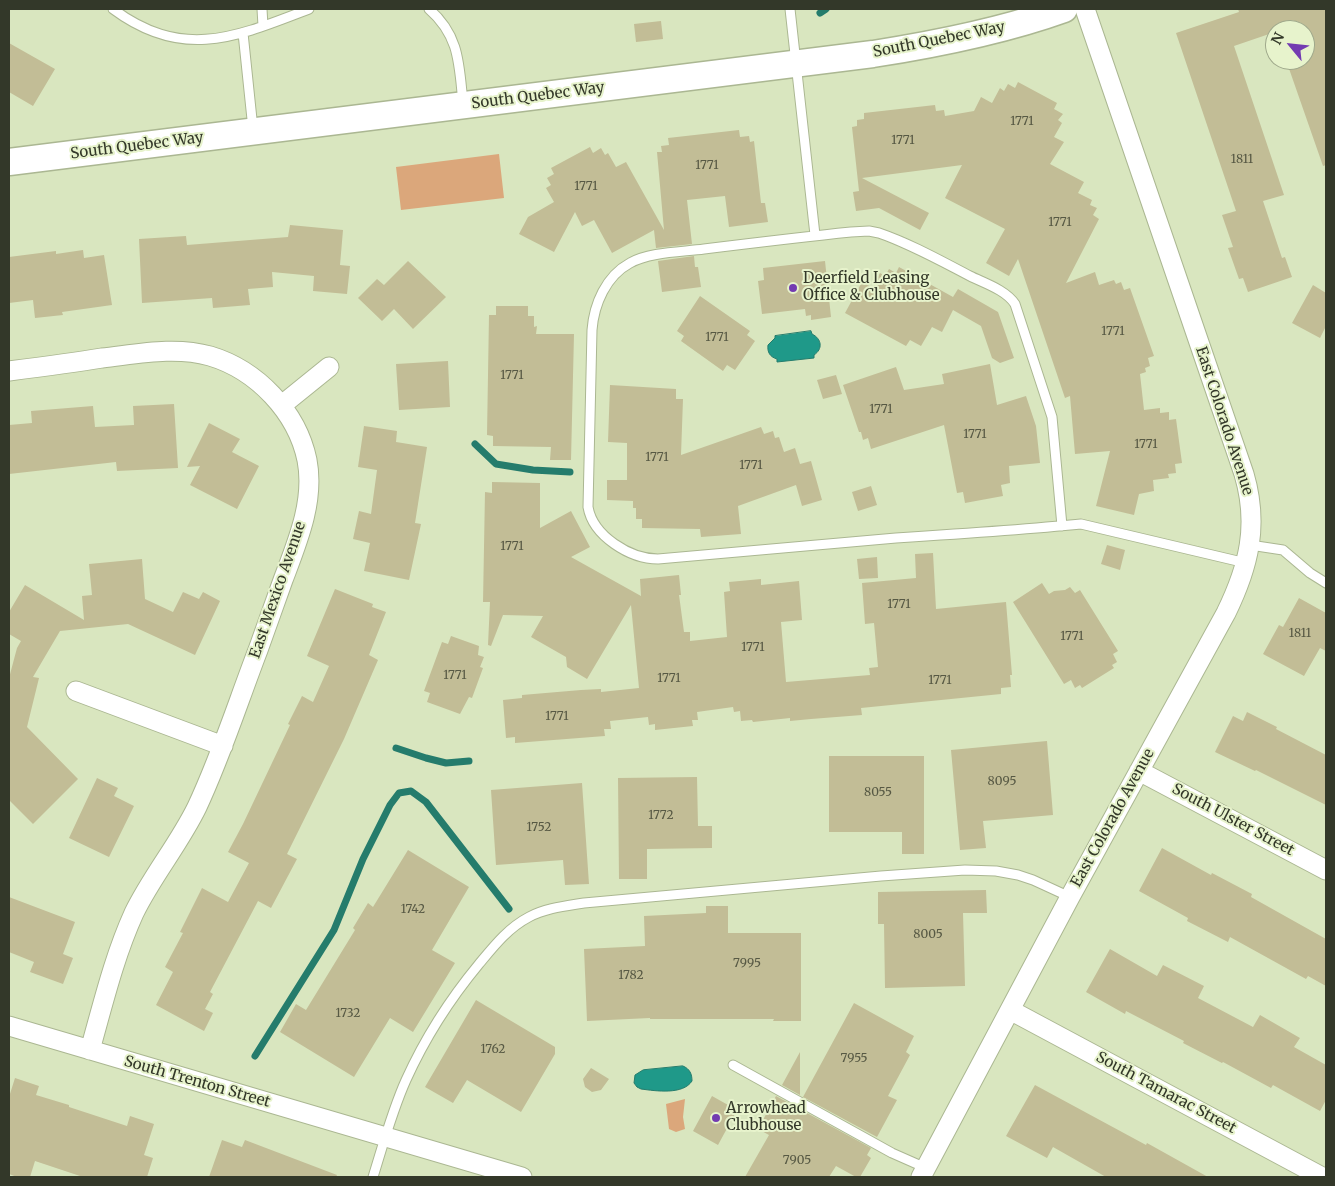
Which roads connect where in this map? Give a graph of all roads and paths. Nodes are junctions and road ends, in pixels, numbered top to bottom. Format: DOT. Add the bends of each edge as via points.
graph roads {
  1 [pos="113,9"];
  2 [pos="262,9"];
  3 [pos="309,9"];
  4 [pos="429,9"];
  5 [pos="790,9"];
  6 [pos="1064,9"];
  7 [pos="1085,9"];
  8 [pos="263,26"];
  9 [pos="243,33"];
  10 [pos="796,64"];
  11 [pos="464,106"];
  12 [pos="253,132"];
  13 [pos="9,162"];
  14 [pos="815,235"];
  15 [pos="329,367"];
  16 [pos="9,371"];
  17 [pos="282,405"];
  18 [pos="1062,526"];
  19 [pos="1250,545"];
  20 [pos="1246,563"];
  21 [pos="1326,583"];
  22 [pos="76,691"];
  23 [pos="223,746"];
  24 [pos="1139,770"];
  25 [pos="1326,870"];
  26 [pos="1070,897"];
  27 [pos="1010,1010"];
  28 [pos="9,1026"];
  29 [pos="90,1050"];
  30 [pos="733,1065"];
  31 [pos="385,1137"];
  32 [pos="923,1172"];
  33 [pos="373,1177"];
  34 [pos="522,1177"];
  35 [pos="1322,1177"];
  1 -- 9 [label="lane" via="145,29 174,38 210,39"];
  2 -- 8 [label="lane"];
  3 -- 8 [label="lane"];
  4 -- 11 [label="lane" via="455,43"];
  5 -- 10 [label="lane"];
  6 -- 10 [label="street, South Quebec Way" via="1007,27 952,39"];
  7 -- 19 [label="street, East Colorado Avenue" via="1244,474 1251,506"];
  8 -- 9 [label="lane"];
  9 -- 12 [label="lane"];
  10 -- 11 [label="street, South Quebec Way"];
  10 -- 14 [label="lane"];
  11 -- 12 [label="street, South Quebec Way"];
  12 -- 13 [label="street, South Quebec Way"];
  14 -- 18 [label="lane" via="858,231 879,233 997,289 1014,302 1052,418"];
  14 -- 18 [label="lane" via="649,256 629,263 611,279 594,310 592,330 588,489 590,513 597,529 630,552 658,559"];
  15 -- 17 [label="street"];
  16 -- 17 [label="street, East Mexico Avenue" via="158,351 189,352 232,365 259,383"];
  17 -- 23 [label="street, East Mexico Avenue" via="293,423 307,461 306,511"];
  18 -- 20 [label="lane" via="1101,527"];
  19 -- 20 [label="street, East Colorado Avenue"];
  19 -- 21 [label="lane" via="1283,550"];
  20 -- 24 [label="street, East Colorado Avenue" via="1226,613"];
  22 -- 23 [label="street"];
  23 -- 29 [label="street, East Mexico Avenue" via="193,814 133,915"];
  24 -- 25 [label="street, South Ulster Street"];
  24 -- 26 [label="street, East Colorado Avenue"];
  26 -- 27 [label="street, East Colorado Avenue"];
  26 -- 31 [label="lane, East Colorado Avenue" via="1023,876 981,870 682,894 562,907 530,916 507,932 472,973 436,1025 406,1081"];
  27 -- 32 [label="street, East Colorado Avenue"];
  27 -- 35 [label="street, South Tamarac Street"];
  28 -- 29 [label="street, South Trenton Street"];
  29 -- 31 [label="street, South Trenton Street"];
  30 -- 32 [label="lane, East Colorado Avenue"];
  31 -- 33 [label="lane"];
  31 -- 34 [label="street, South Trenton Street"];
}
